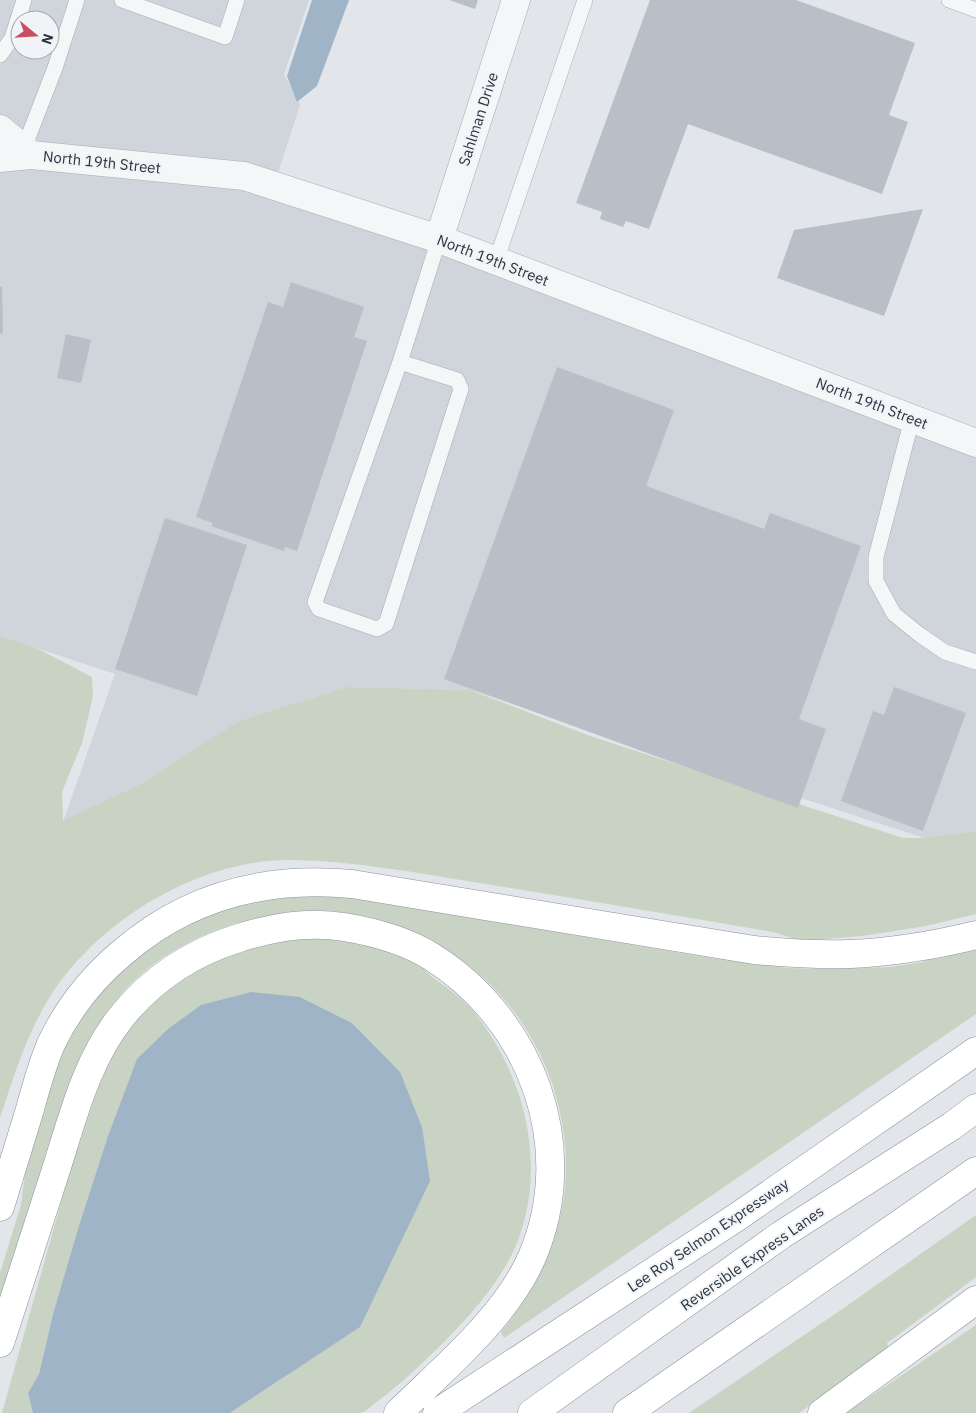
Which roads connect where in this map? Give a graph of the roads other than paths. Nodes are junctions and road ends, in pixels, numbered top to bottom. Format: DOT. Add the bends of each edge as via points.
graph roads {
  1 [pos="24,0"];
  2 [pos="77,0"];
  3 [pos="122,0"];
  4 [pos="238,0"];
  5 [pos="516,0"];
  6 [pos="585,0"];
  7 [pos="949,0"];
  8 [pos="976,10"];
  9 [pos="0,55"];
  10 [pos="0,130"];
  11 [pos="18,154"];
  12 [pos="439,239"];
  13 [pos="496,261"];
  14 [pos="400,362"];
  15 [pos="912,419"];
  16 [pos="976,443"];
  17 [pos="976,662"];
  18 [pos="976,935"];
  19 [pos="976,1051"];
  20 [pos="976,1108"];
  21 [pos="976,1171"];
  22 [pos="0,1207"];
  23 [pos="976,1300"];
  24 [pos="0,1343"];
  25 [pos="398,1413"];
  26 [pos="437,1413"];
  27 [pos="532,1413"];
  28 [pos="626,1413"];
  29 [pos="822,1413"];
  1 -- 9 [label="lane" via="12,38"];
  2 -- 11 [label="lane" via="55,68"];
  3 -- 4 [label="lane" via="225,37"];
  5 -- 12 [label="street, Sahlman Drive"];
  6 -- 13 [label="lane"];
  7 -- 8 [label="lane"];
  10 -- 11 [label="street, North 19th Street"];
  11 -- 12 [label="street, North 19th Street" via="244,176"];
  12 -- 13 [label="street, North 19th Street"];
  12 -- 14 [label="lane"];
  13 -- 15 [label="street, North 19th Street"];
  14 -- 14 [label="lane" via="316,602 319,610 377,629 386,624 461,389 457,380"];
  15 -- 16 [label="street, North 19th Street"];
  15 -- 17 [label="lane" via="876,557 876,581 894,614 945,652"];
  18 -- 22 [label="highway" via="880,952 785,953 326,881 255,887 232,893 181,911 145,933 108,964 76,1001 42,1067"];
  19 -- 26 [label="highway, Lee Roy Selmon Expressway" via="737,1217"];
  20 -- 27 [label="highway, Reversible Express Lanes" via="781,1235"];
  21 -- 28 [label="highway"];
  23 -- 29 [label="highway"];
  24 -- 25 [label="highway" via="86,1078 122,1017 156,981 211,947 277,928 343,926 389,938 430,956 468,985 500,1019 528,1064 546,1117 550,1170 548,1200 542,1230 531,1258 516,1288 481,1330"];
}
